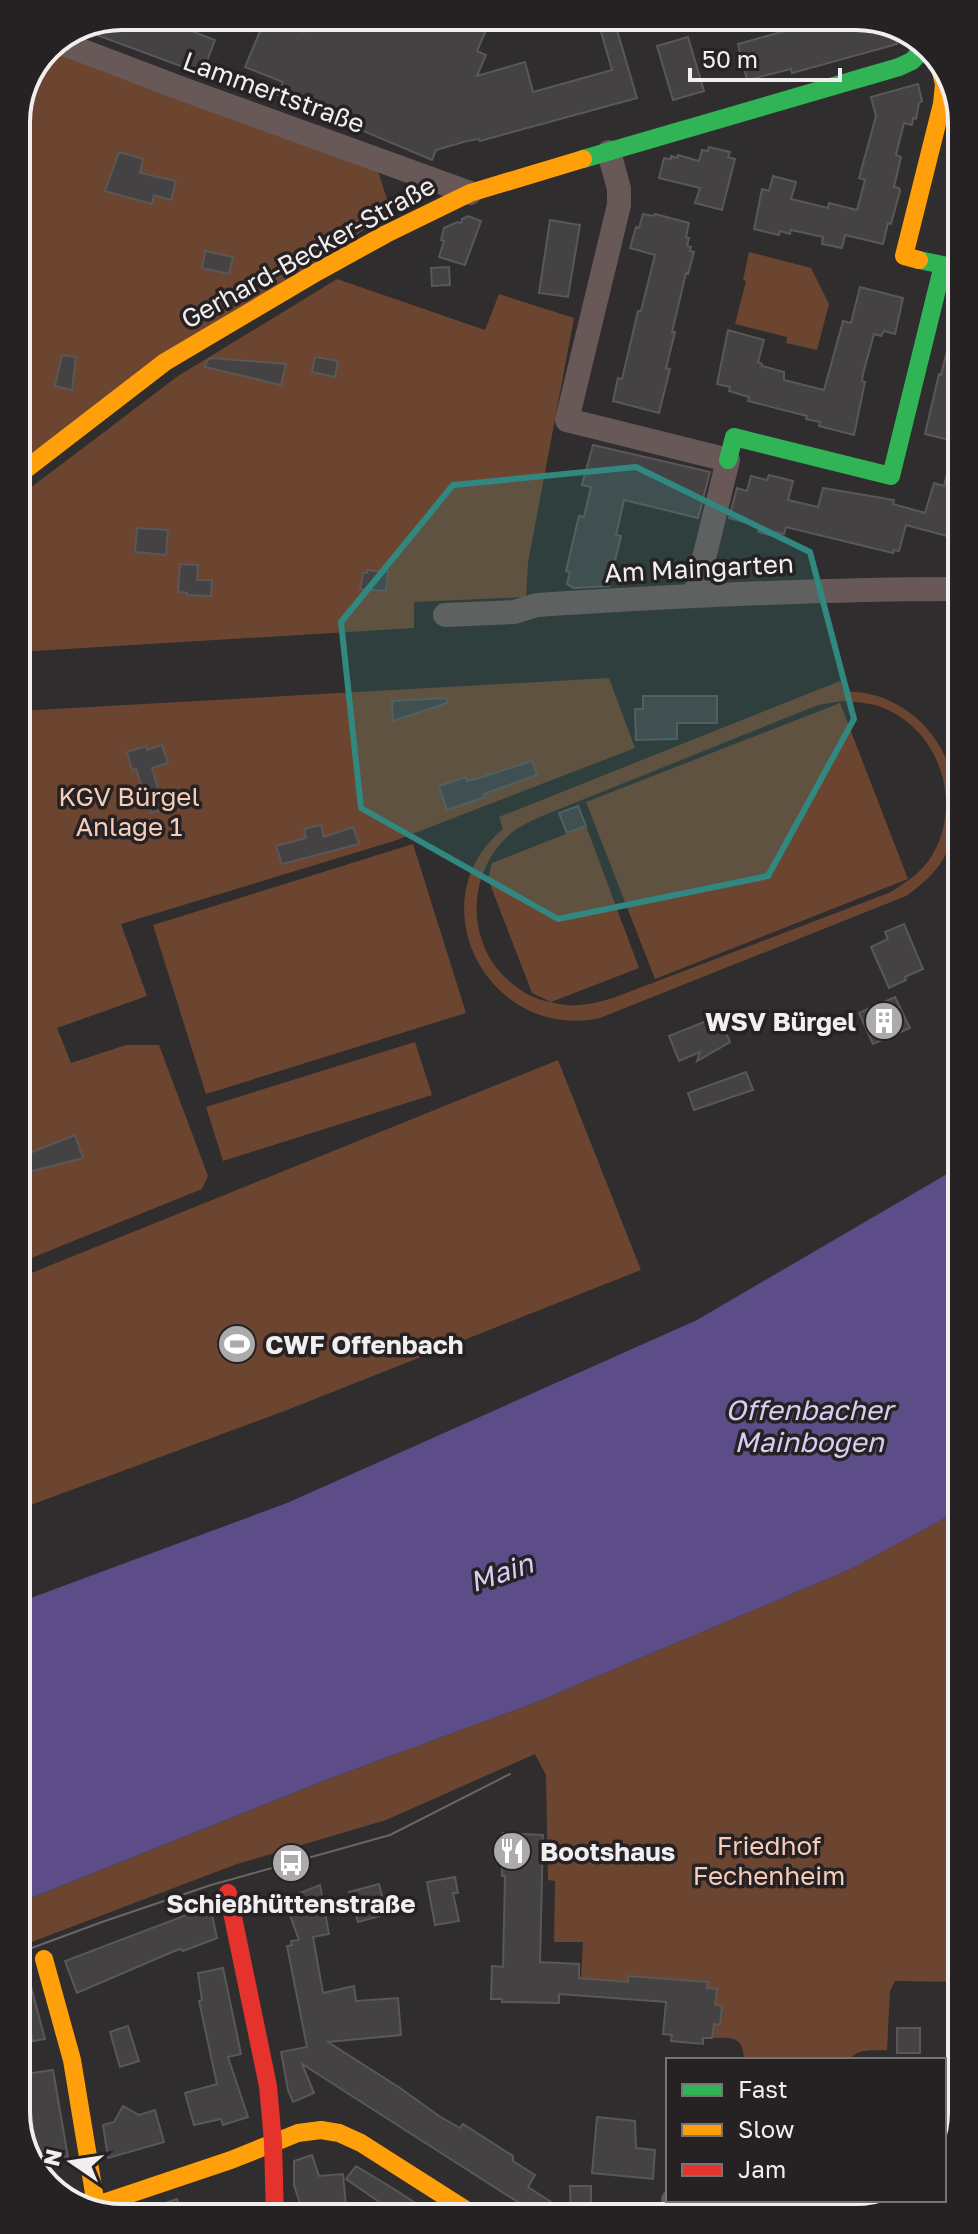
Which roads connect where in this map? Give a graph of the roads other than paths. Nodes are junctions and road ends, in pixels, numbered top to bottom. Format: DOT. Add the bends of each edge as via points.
graph roads {
  1 [pos="70,46"];
  2 [pos="918,54"];
  3 [pos="943,93"];
  4 [pos="609,152"];
  5 [pos="470,193"];
  6 [pos="728,460"];
  7 [pos="30,466"];
  8 [pos="948,589"];
  9 [pos="695,595"];
  10 [pos="445,615"];
  11 [pos="228,1893"];
  12 [pos="44,1959"];
  13 [pos="273,2142"];
  14 [pos="209,2167"];
  15 [pos="91,2199"];
  16 [pos="104,2202"];
  17 [pos="270,2204"];
  18 [pos="274,2204"];
  19 [pos="457,2204"];
  1 -- 5 [label="street, Lammertstraße"];
  2 -- 4 [label="street, Gerhard-Becker-Straße" via="899,67"];
  3 -- 6 [label="street" via="904,256 943,265 891,476 734,437"];
  4 -- 5 [label="street, Gerhard-Becker-Straße"];
  4 -- 6 [label="street" via="619,205 567,420"];
  5 -- 7 [label="street, Gerhard-Becker-Straße" via="358,249 165,362"];
  6 -- 9 [label="street"];
  8 -- 9 [label="street, Am Maingarten"];
  9 -- 10 [label="street, Am Maingarten"];
  11 -- 13 [label="street" via="268,2086"];
  12 -- 15 [label="street" via="72,2060"];
  13 -- 14 [label="street"];
  13 -- 18 [label="street"];
  13 -- 19 [label="street" via="303,2132 344,2134"];
  14 -- 16 [label="street"];
  14 -- 17 [label="street" via="250,2180"];
}
